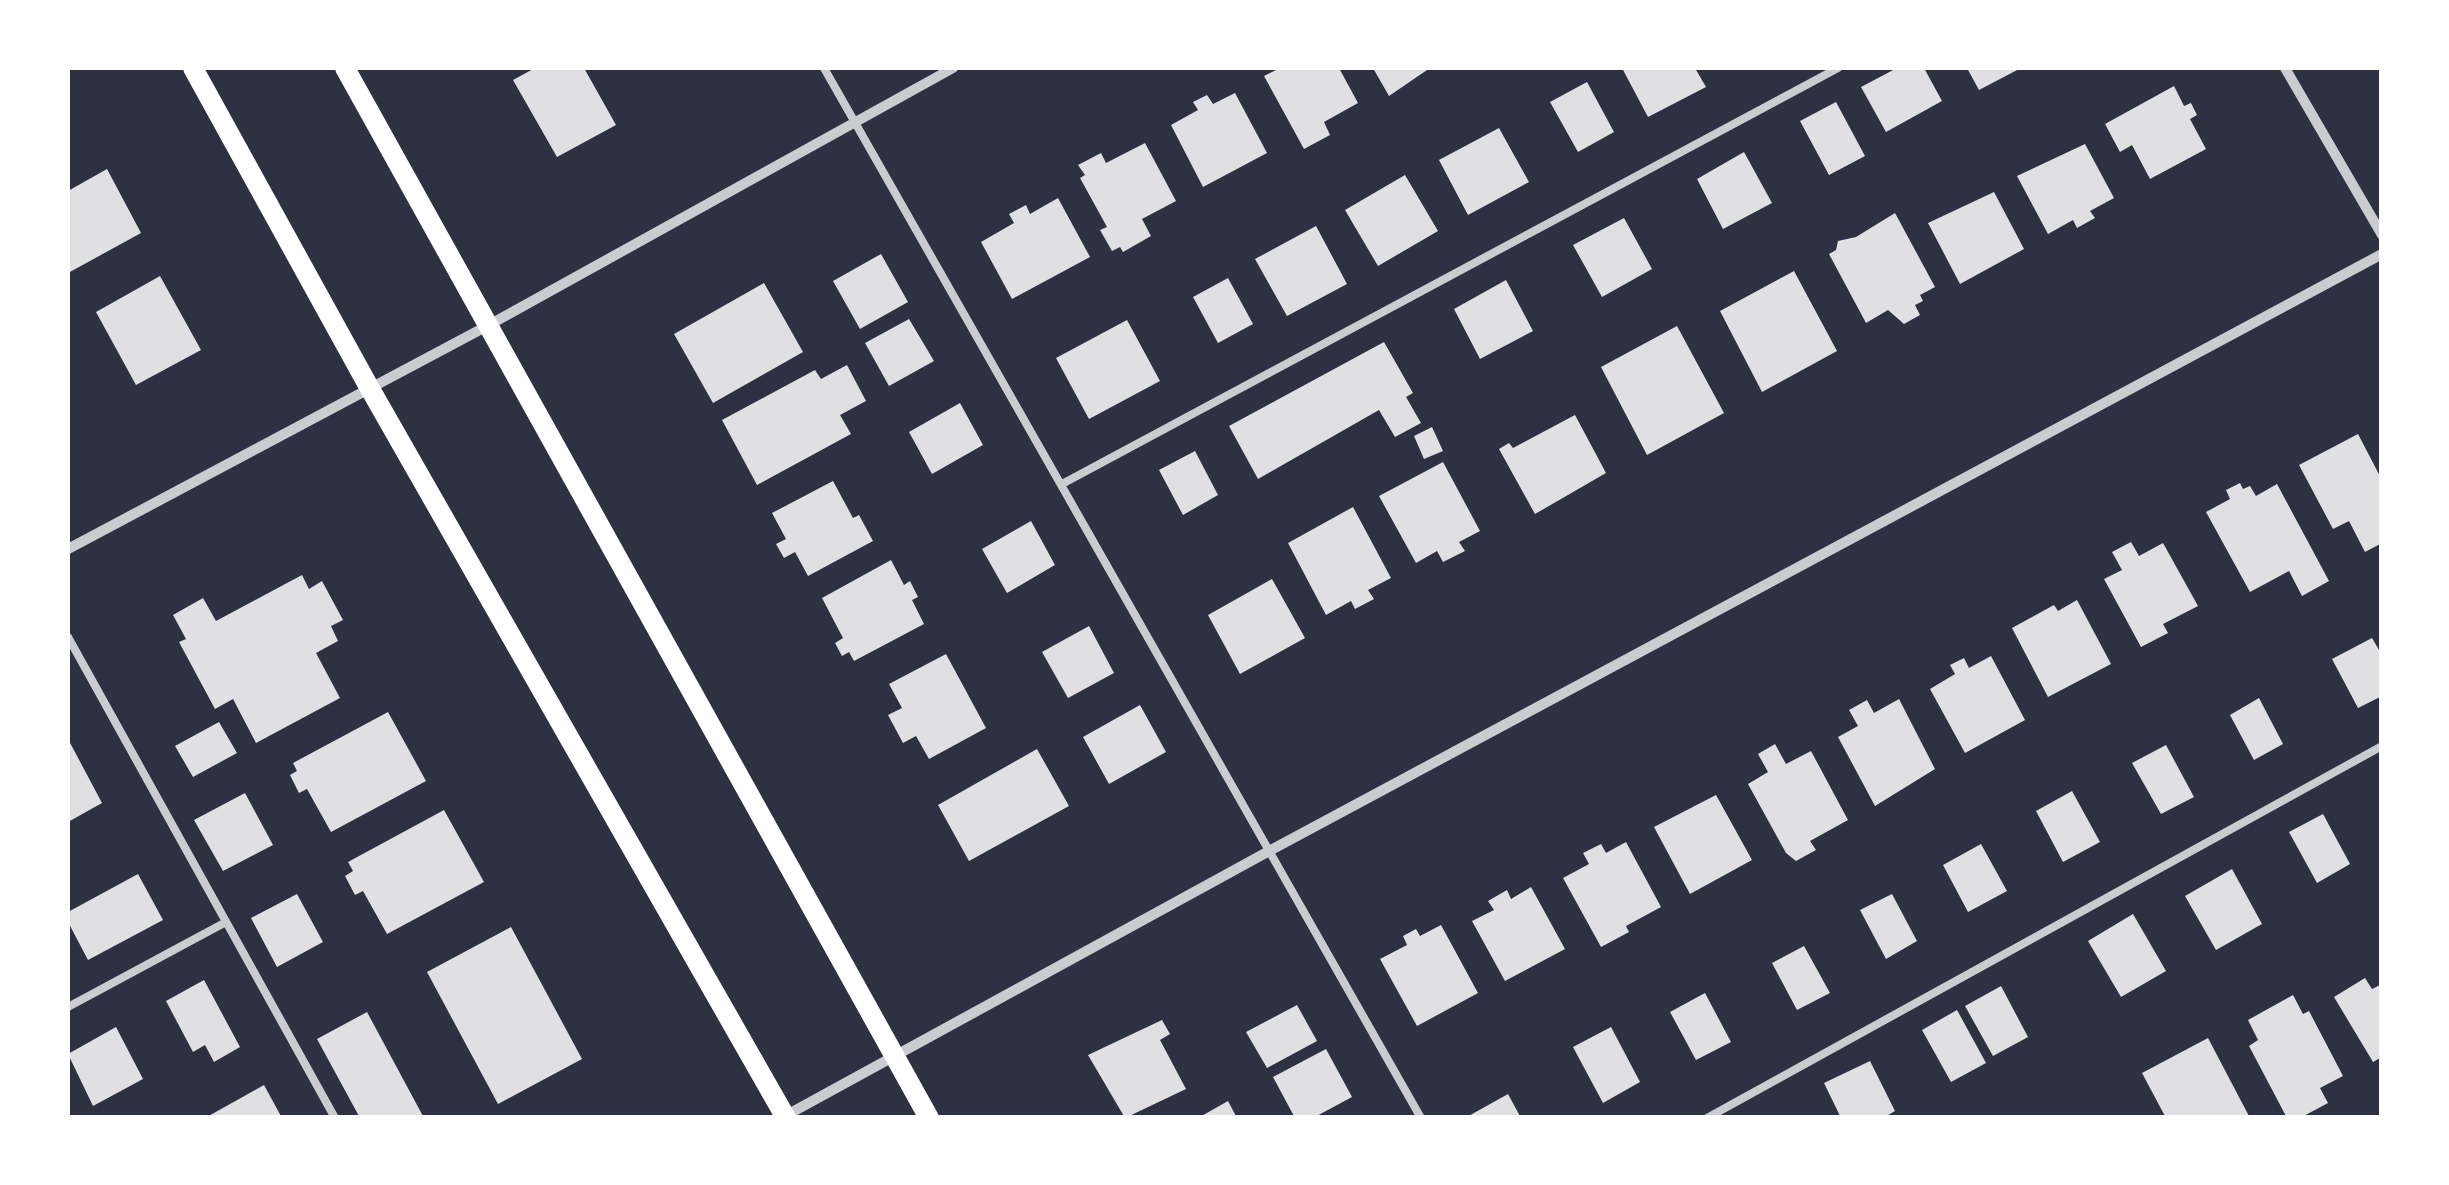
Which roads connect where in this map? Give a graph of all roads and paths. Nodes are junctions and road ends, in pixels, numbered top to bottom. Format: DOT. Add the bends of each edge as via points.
graph roads {
  1 [pos="193,68"];
  2 [pos="345,68"];
  3 [pos="824,68"];
  4 [pos="953,68"];
  5 [pos="1838,68"];
  6 [pos="2285,68"];
  7 [pos="854,120"];
  8 [pos="2382,235"];
  9 [pos="2382,254"];
  10 [pos="489,325"];
  11 [pos="368,387"];
  12 [pos="1062,484"];
  13 [pos="68,549"];
  14 [pos="68,636"];
  15 [pos="2382,746"];
  16 [pos="1271,850"];
  17 [pos="226,922"];
  18 [pos="68,1007"];
  19 [pos="896,1058"];
  20 [pos="784,1117"];
  21 [pos="335,1118"];
  22 [pos="928,1118"];
  23 [pos="1421,1118"];
  24 [pos="1706,1118"];
  1 -- 11 [label="main road"];
  2 -- 10 [label="main road"];
  3 -- 7 [label="lane"];
  4 -- 7 [label="street"];
  5 -- 12 [label="lane"];
  6 -- 8 [label="street"];
  7 -- 10 [label="street"];
  7 -- 12 [label="lane"];
  9 -- 16 [label="street"];
  10 -- 11 [label="street"];
  10 -- 19 [label="main road"];
  11 -- 13 [label="street"];
  11 -- 20 [label="main road"];
  12 -- 16 [label="lane"];
  14 -- 17 [label="lane"];
  15 -- 24 [label="lane"];
  16 -- 19 [label="street"];
  16 -- 23 [label="lane"];
  17 -- 18 [label="lane"];
  17 -- 21 [label="lane"];
  19 -- 20 [label="street"];
  19 -- 22 [label="main road"];
}
